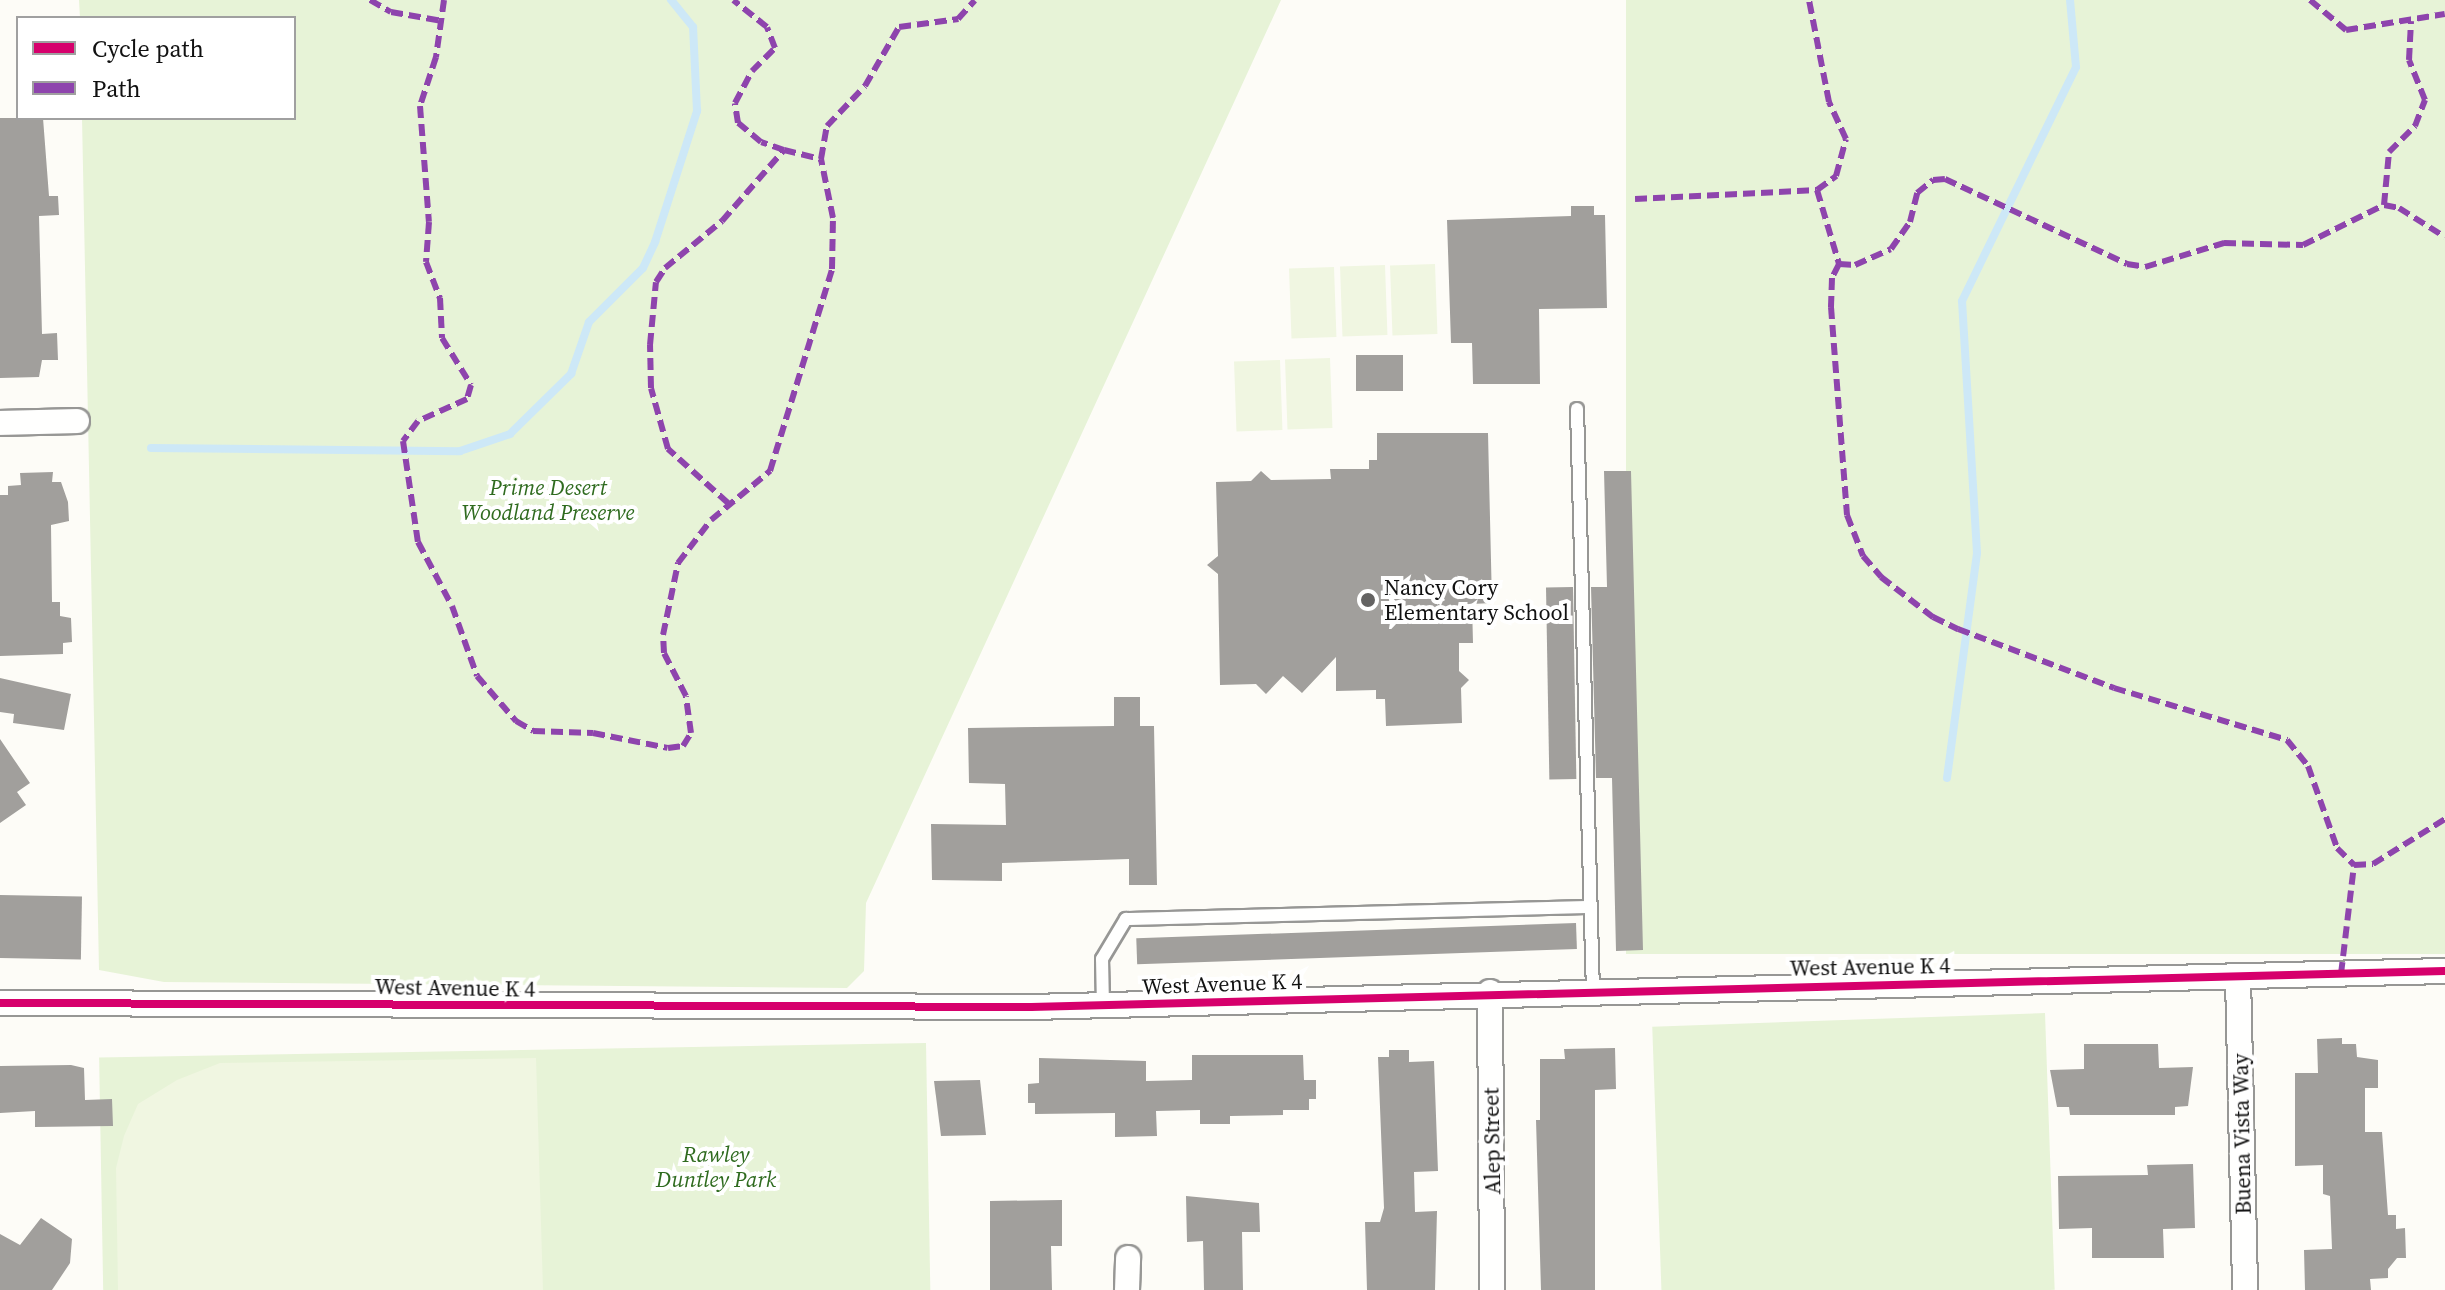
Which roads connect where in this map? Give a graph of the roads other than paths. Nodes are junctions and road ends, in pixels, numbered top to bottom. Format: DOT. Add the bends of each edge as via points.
graph roads {
  1 [pos="1577,409"];
  2 [pos="77,421"];
  3 [pos="0,423"];
  4 [pos="1590,907"];
  5 [pos="2445,971"];
  6 [pos="2238,977"];
  7 [pos="1593,991"];
  8 [pos="1490,992"];
  9 [pos="0,1003"];
  10 [pos="1103,1006"];
  11 [pos="1128,1258"];
  12 [pos="1127,1290"];
  13 [pos="1492,1290"];
  14 [pos="2245,1290"];
  1 -- 4 [label="lane"];
  2 -- 3 [label="street"];
  4 -- 7 [label="lane"];
  4 -- 10 [label="lane" via="1126,919 1102,959"];
  5 -- 6 [label="street, West Avenue K 4"];
  6 -- 7 [label="street, West Avenue K 4"];
  6 -- 14 [label="street, Buena Vista Way"];
  7 -- 8 [label="street, West Avenue K 4"];
  8 -- 10 [label="street, West Avenue K 4"];
  8 -- 13 [label="street, Alep Street"];
  9 -- 10 [label="street, West Avenue K 4" via="840,1010"];
  11 -- 12 [label="street"];
}
